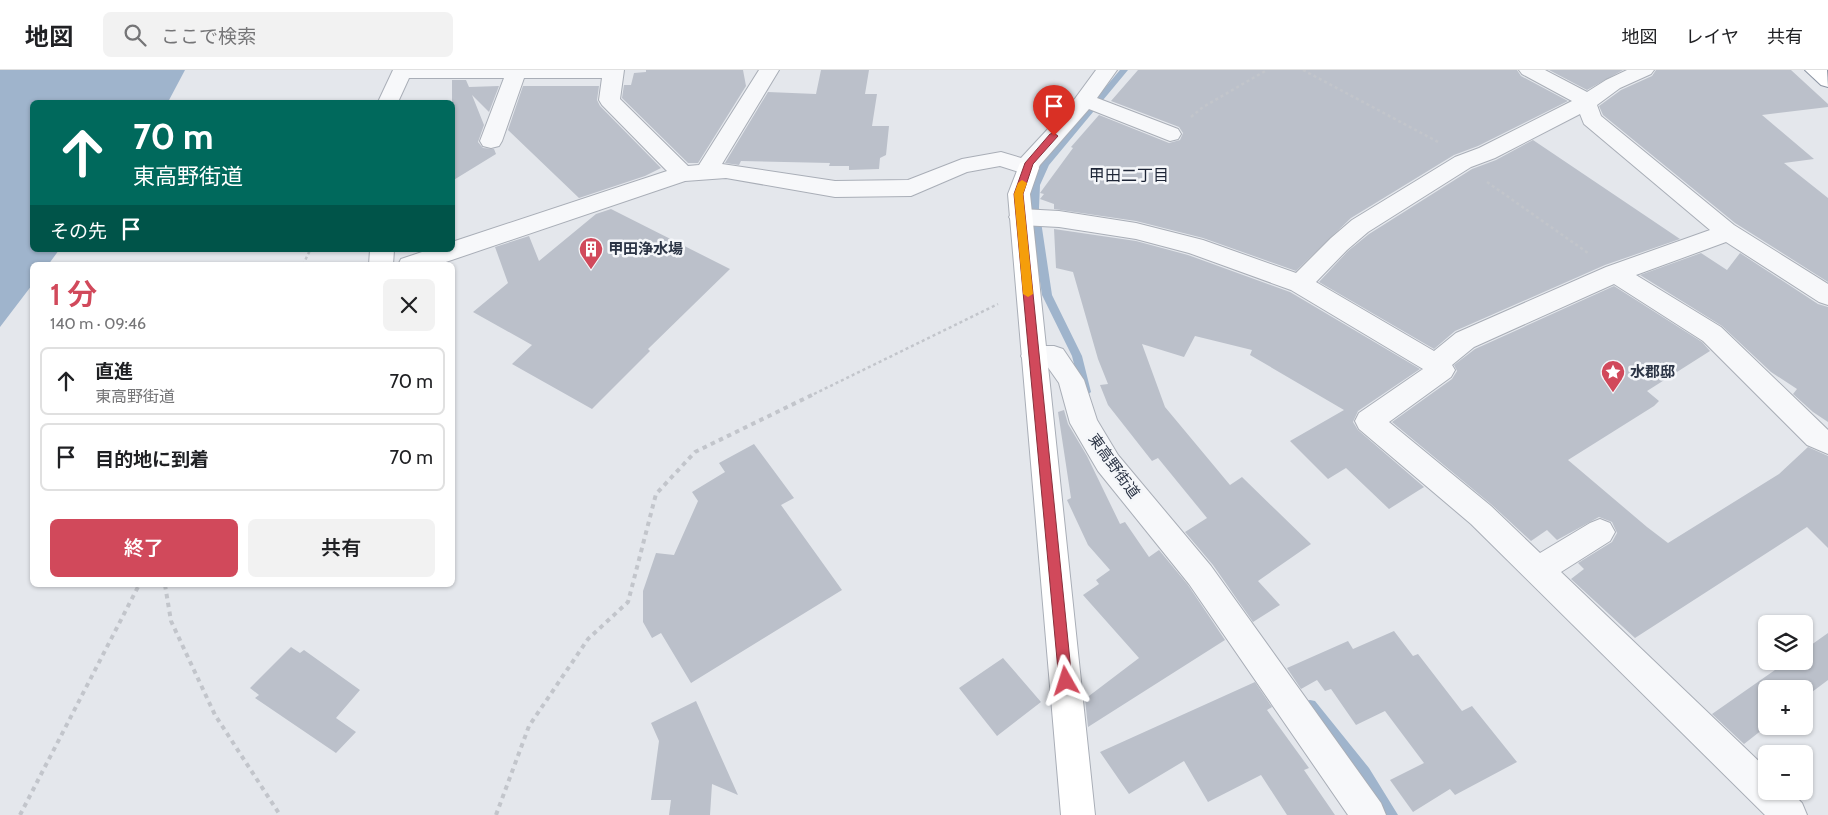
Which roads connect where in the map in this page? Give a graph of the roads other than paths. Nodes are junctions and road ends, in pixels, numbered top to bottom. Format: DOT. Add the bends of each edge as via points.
graph roads {
  1 [pos="769,70"];
  2 [pos="1107,70"];
  3 [pos="1529,70"];
  4 [pos="1644,70"];
  5 [pos="1816,70"];
  6 [pos="402,71"];
  7 [pos="517,71"];
  8 [pos="613,71"];
  9 [pos="1828,81"];
  10 [pos="389,100"];
  11 [pos="1084,100"];
  12 [pos="1585,103"];
  13 [pos="1170,134"];
  14 [pos="491,141"];
  15 [pos="1028,168"];
  16 [pos="694,174"];
  17 [pos="1021,217"];
  18 [pos="1728,233"];
  19 [pos="455,251"];
  20 [pos="451,252"];
  21 [pos="419,262"];
  22 [pos="1615,273"];
  23 [pos="1300,284"];
  24 [pos="1828,296"];
  25 [pos="1034,356"];
  26 [pos="1435,364"];
  27 [pos="1828,443"];
  28 [pos="1600,532"];
  29 [pos="1539,570"];
  30 [pos="1078,815"];
  31 [pos="1369,815"];
  32 [pos="1790,815"];
  1 -- 16 [label="street"];
  2 -- 11 [label="street"];
  3 -- 12 [label="street" via="1584,99"];
  4 -- 12 [label="street"];
  5 -- 9 [label="main road"];
  6 -- 7 [label="street"];
  6 -- 10 [label="street"];
  7 -- 8 [label="street"];
  7 -- 14 [label="street"];
  8 -- 16 [label="street" via="610,100"];
  11 -- 13 [label="street"];
  11 -- 15 [label="street"];
  12 -- 18 [label="street" via="1592,119"];
  12 -- 23 [label="street" via="1466,161 1360,226"];
  15 -- 16 [label="street" via="1001,159 962,166 911,188 834,189 726,171"];
  15 -- 17 [label="main road" via="1018,194"];
  16 -- 19 [label="street"];
  17 -- 23 [label="street" via="1059,219 1136,231 1194,246"];
  17 -- 25 [label="main road"];
  18 -- 22 [label="street"];
  18 -- 24 [label="street"];
  20 -- 21 [label="street"];
  22 -- 26 [label="street" via="1465,340"];
  22 -- 27 [label="street" via="1712,334 1817,437"];
  23 -- 26 [label="street"];
  25 -- 30 [label="main road"];
  25 -- 31 [label="street, 東高野街道" via="1054,356 1071,380 1084,423 1108,463 1200,575"];
  26 -- 29 [label="street" via="1442,370 1369,421 1481,515"];
  28 -- 29 [label="street"];
  29 -- 32 [label="street"];
}
